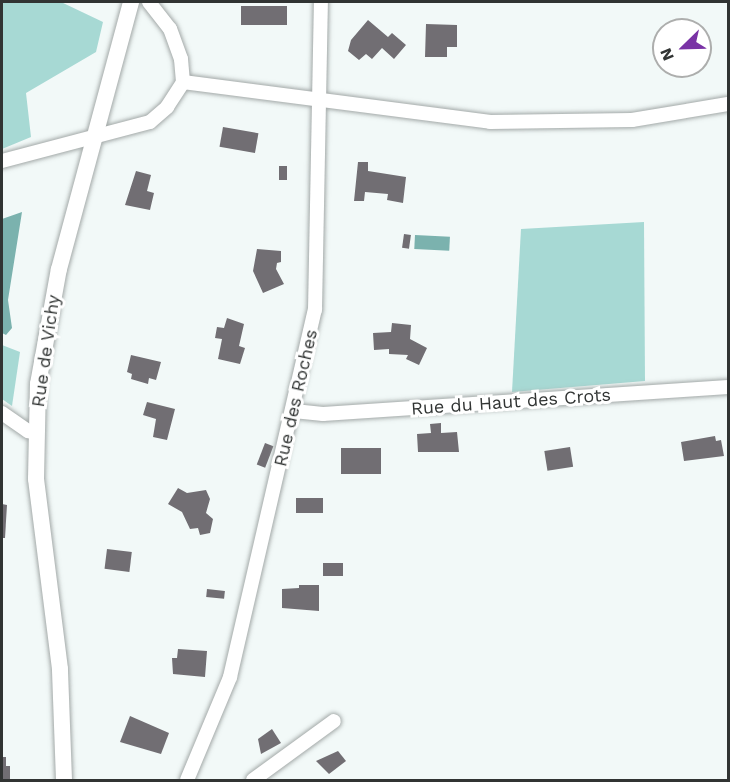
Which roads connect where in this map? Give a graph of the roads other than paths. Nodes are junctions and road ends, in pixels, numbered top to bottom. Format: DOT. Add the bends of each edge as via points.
graph roads {
  1 [pos="131,2"];
  2 [pos="149,2"];
  3 [pos="321,2"];
  4 [pos="183,82"];
  5 [pos="318,101"];
  6 [pos="729,104"];
  7 [pos="95,138"];
  8 [pos="2,161"];
  9 [pos="729,387"];
  10 [pos="294,411"];
  11 [pos="2,413"];
  12 [pos="36,432"];
  13 [pos="334,721"];
  14 [pos="64,780"];
  15 [pos="188,780"];
  16 [pos="253,780"];
  1 -- 7 [label="street, Rue de Vichy"];
  2 -- 4 [label="street" via="170,30 181,59"];
  3 -- 5 [label="street, Rue des Roches"];
  4 -- 5 [label="street"];
  4 -- 7 [label="street" via="167,107 150,122"];
  5 -- 6 [label="street" via="490,122 632,120"];
  5 -- 10 [label="street, Rue des Roches" via="315,310"];
  7 -- 8 [label="street"];
  7 -- 12 [label="street, Rue de Vichy" via="59,269 38,384"];
  9 -- 10 [label="street, Rue du Haut des Crots" via="323,414"];
  10 -- 15 [label="street, Rue des Roches" via="230,677"];
  11 -- 12 [label="street" via="28,431"];
  12 -- 14 [label="street, Rue de Vichy" via="42,539 60,669"];
  13 -- 16 [label="street"];
}
